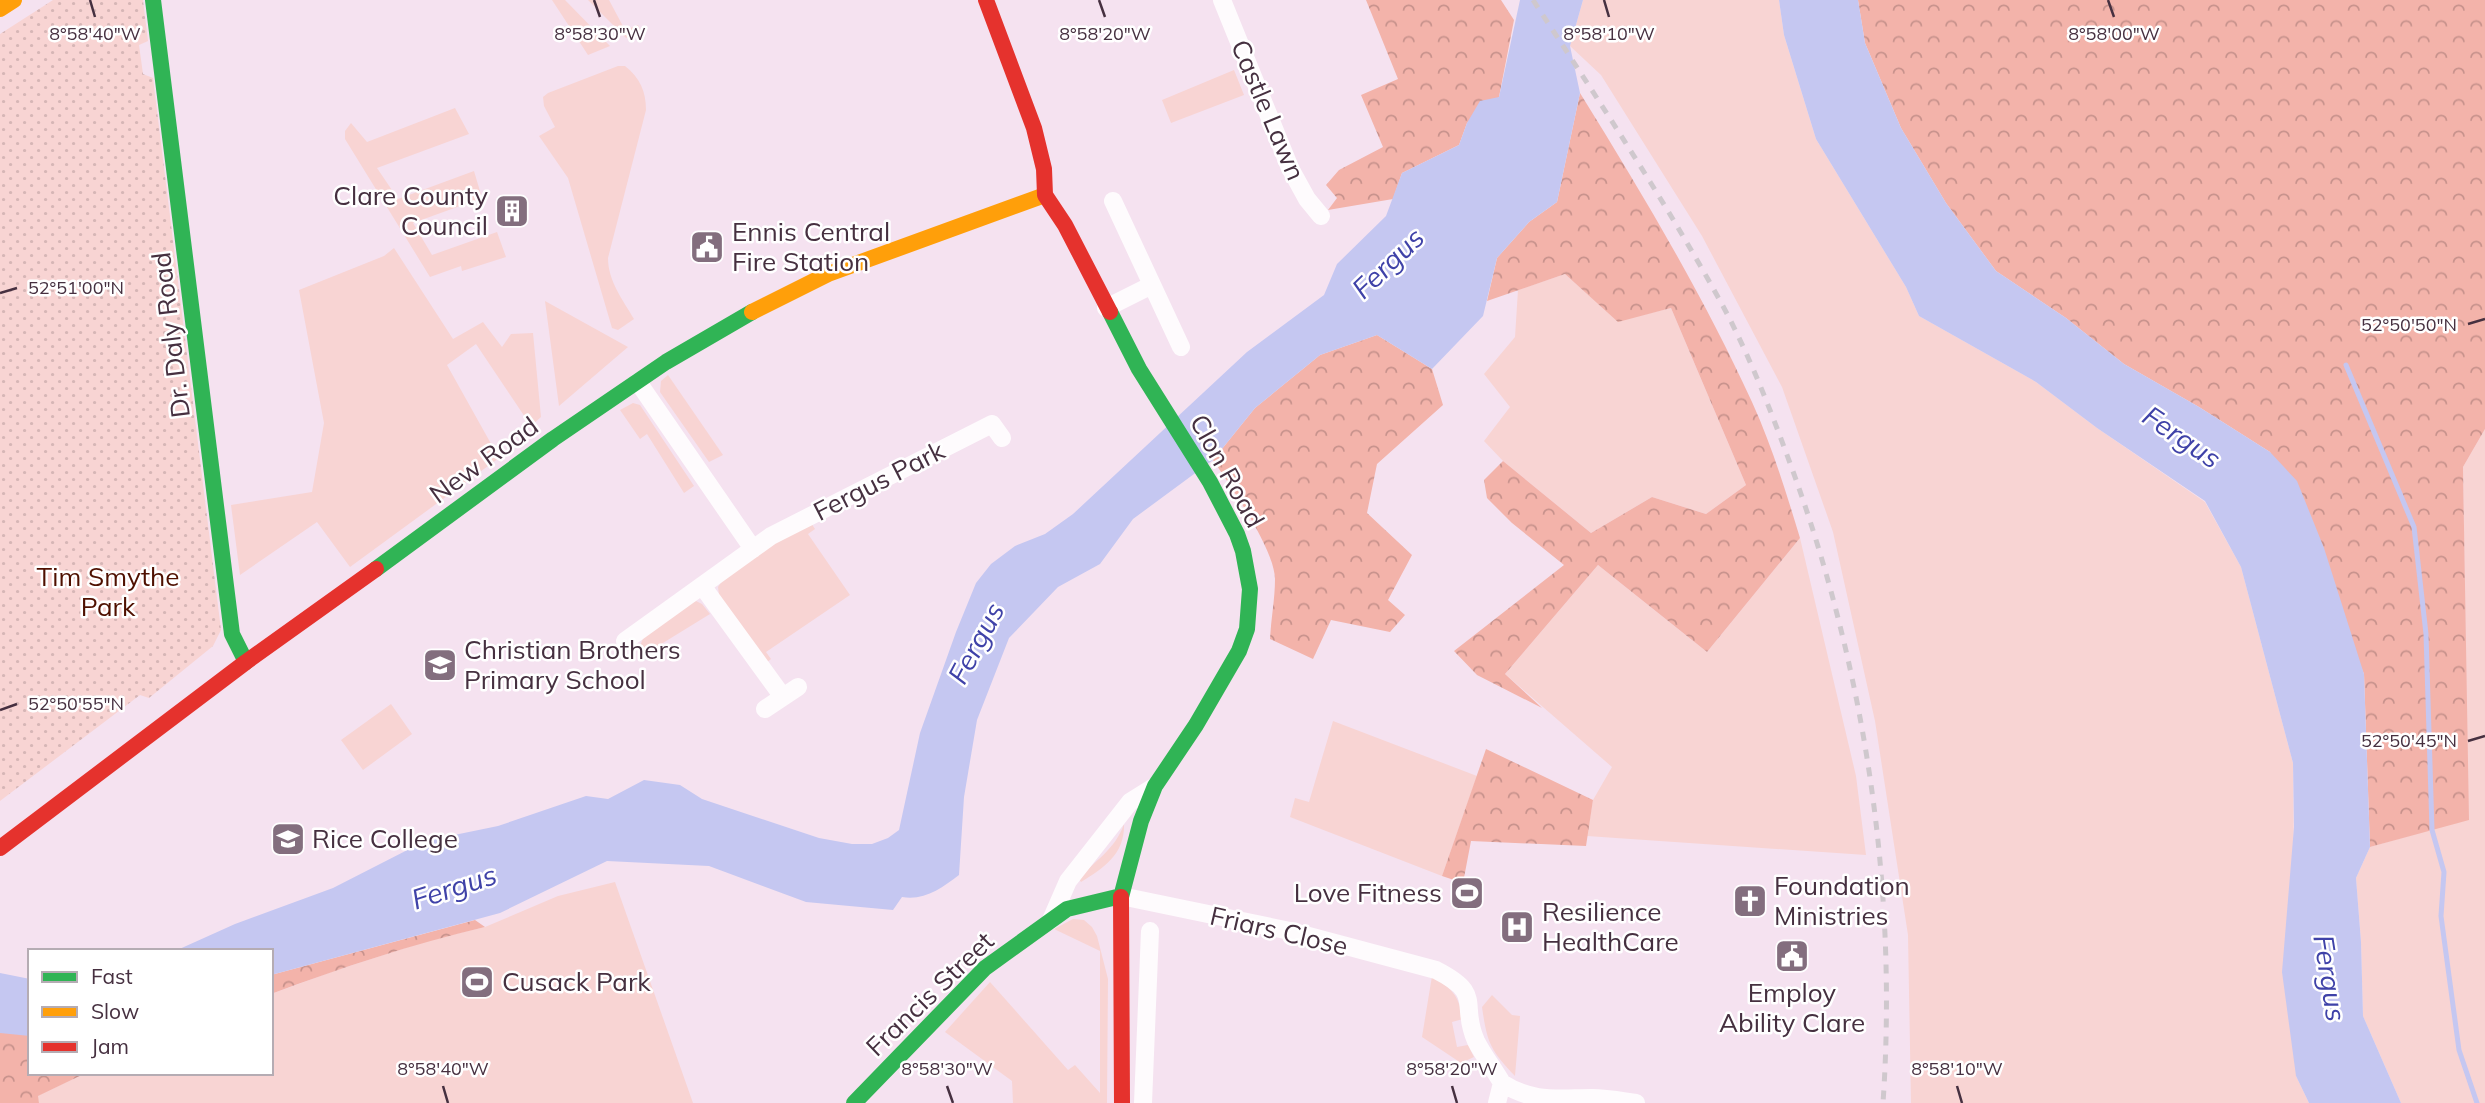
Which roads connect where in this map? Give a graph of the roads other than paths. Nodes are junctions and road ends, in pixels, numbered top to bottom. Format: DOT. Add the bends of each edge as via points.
graph roads {
  1 [pos="14,0"];
  2 [pos="153,0"];
  3 [pos="986,0"];
  4 [pos="1222,0"];
  5 [pos="0,9"];
  6 [pos="1045,195"];
  7 [pos="1114,201"];
  8 [pos="1321,216"];
  9 [pos="1153,285"];
  10 [pos="1106,309"];
  11 [pos="1181,347"];
  12 [pos="638,382"];
  13 [pos="1002,438"];
  14 [pos="753,549"];
  15 [pos="703,587"];
  16 [pos="625,641"];
  17 [pos="246,662"];
  18 [pos="765,709"];
  19 [pos="1155,786"];
  20 [pos="0,848"];
  21 [pos="1121,896"];
  22 [pos="1051,920"];
  23 [pos="1150,932"];
  24 [pos="1122,999"];
  25 [pos="1145,1002"];
  26 [pos="1502,1083"];
  27 [pos="854,1103"];
  28 [pos="1122,1103"];
  29 [pos="1143,1103"];
  30 [pos="1497,1103"];
  31 [pos="1636,1103"];
  1 -- 5 [label="street"];
  2 -- 17 [label="street, Dr. Daly Road" via="232,634"];
  3 -- 6 [label="street, Clon Road" via="1034,128"];
  4 -- 8 [label="street, Castle Lawn" via="1290,168"];
  6 -- 10 [label="street, Clon Road"];
  6 -- 12 [label="street, New Road" via="828,274 770,302"];
  7 -- 9 [label="street"];
  9 -- 10 [label="street"];
  9 -- 11 [label="street"];
  10 -- 19 [label="street, Clon Road" via="1237,534 1250,589 1247,629 1239,651"];
  12 -- 14 [label="street"];
  12 -- 17 [label="street, New Road"];
  13 -- 14 [label="street, Fergus Park" via="992,424"];
  14 -- 15 [label="street, Fergus Park"];
  15 -- 16 [label="street, Fergus Park"];
  15 -- 18 [label="street" via="790,692"];
  17 -- 20 [label="street, New Road"];
  19 -- 21 [label="street, Clon Road"];
  19 -- 22 [label="street" via="1130,802 1068,881"];
  21 -- 22 [label="street, Francis Street" via="1078,905"];
  21 -- 24 [label="street, Clon Road"];
  21 -- 26 [label="street, Friars Close" via="1290,931 1437,970 1468,993 1476,1040"];
  22 -- 27 [label="street, Francis Street" via="985,968"];
  23 -- 25 [label="street"];
  24 -- 25 [label="street"];
  24 -- 28 [label="street, Clon Road"];
  25 -- 29 [label="street"];
  26 -- 30 [label="street"];
  26 -- 31 [label="street" via="1535,1100 1595,1098"];
}
